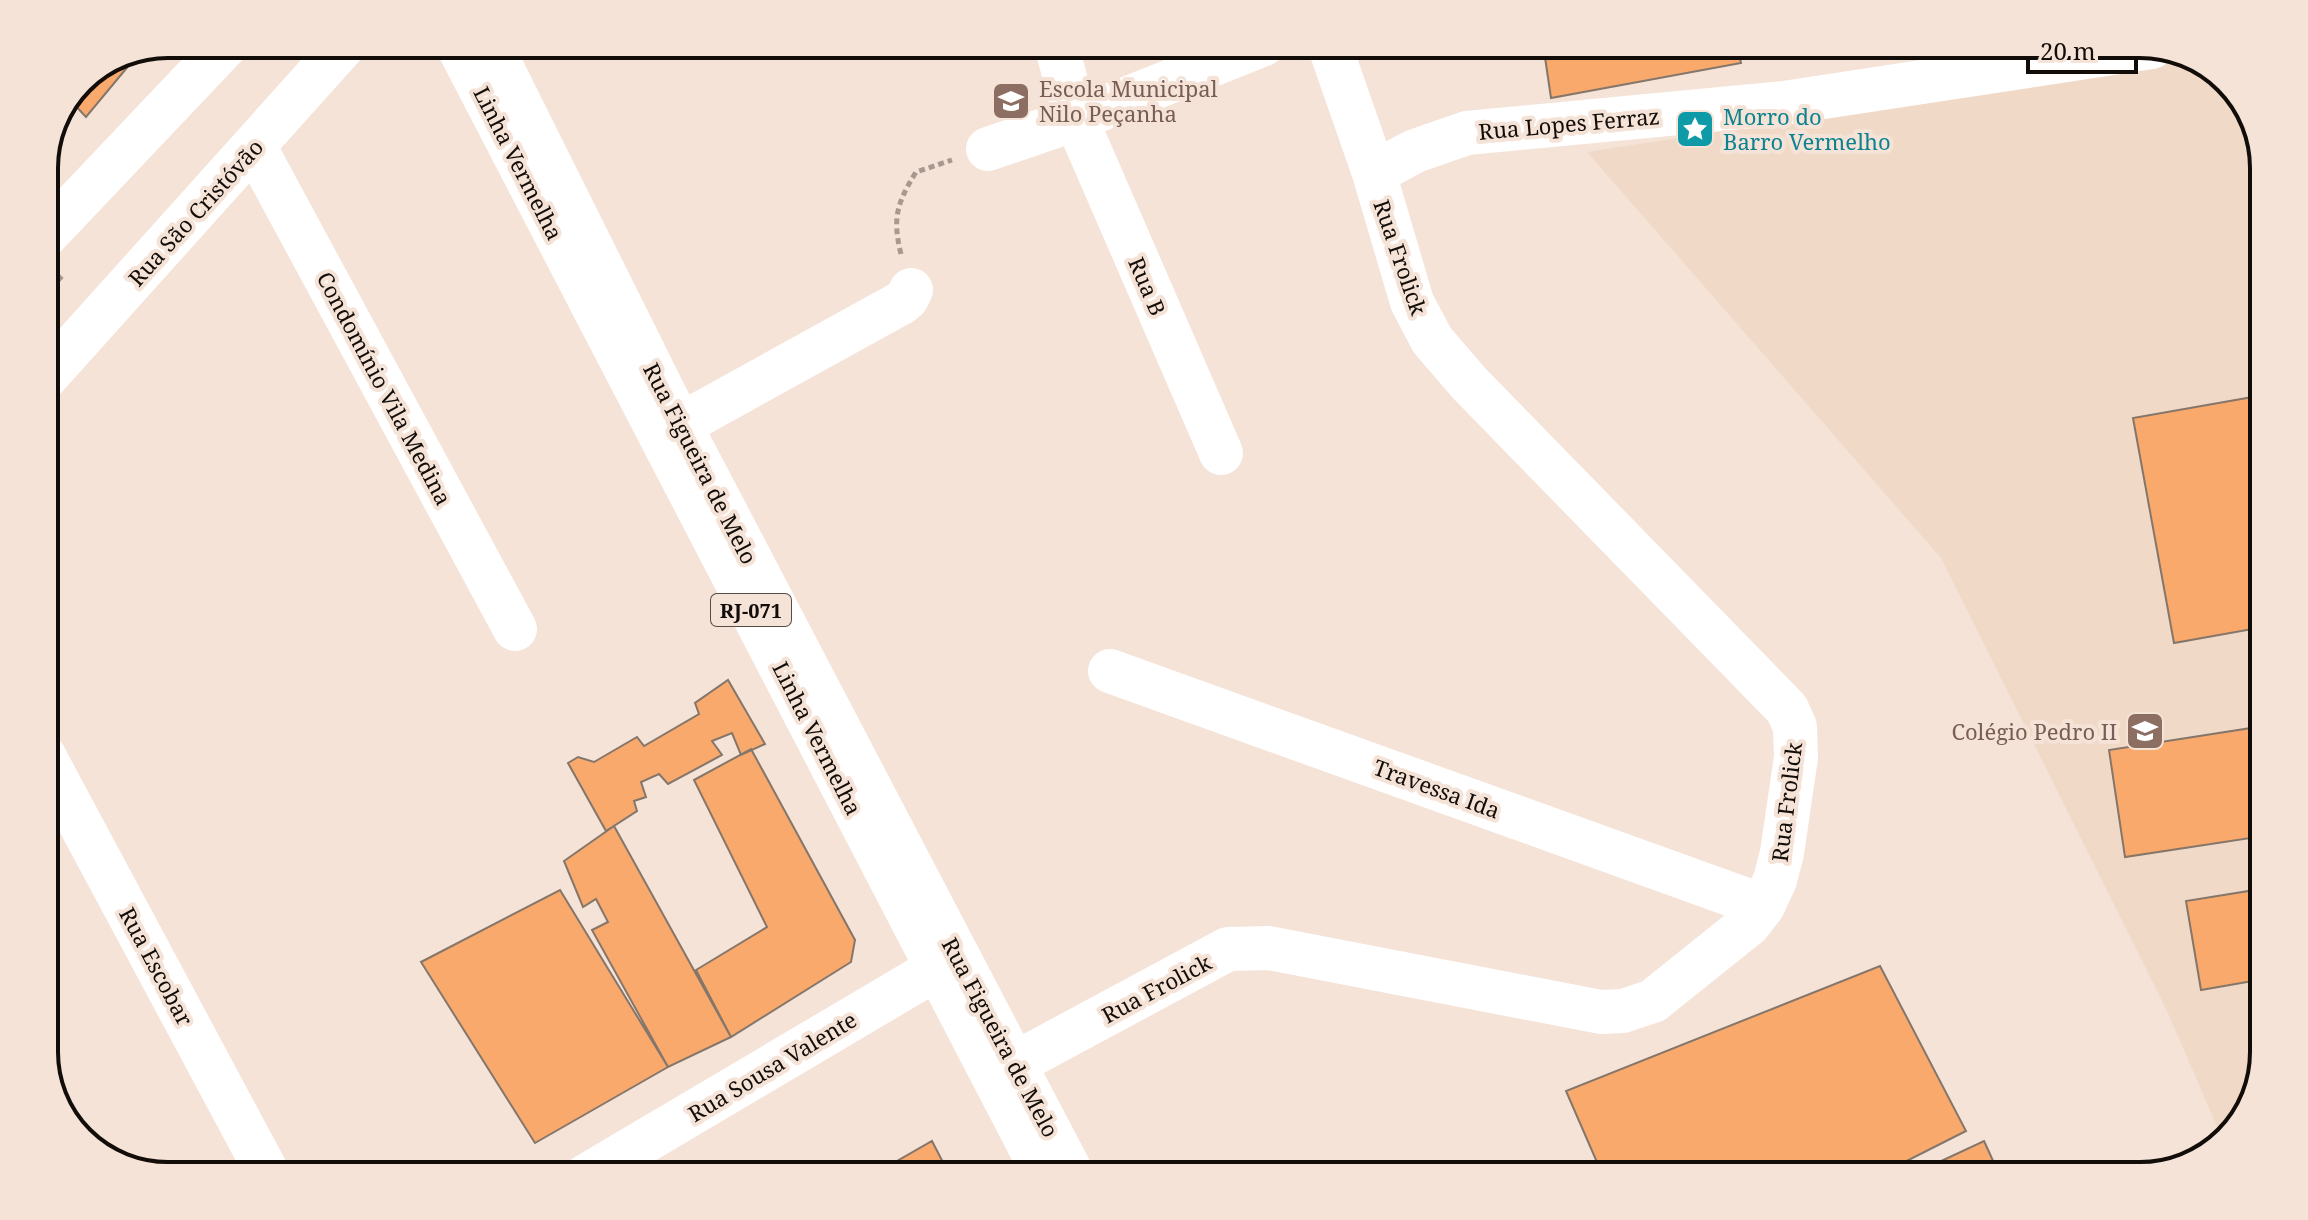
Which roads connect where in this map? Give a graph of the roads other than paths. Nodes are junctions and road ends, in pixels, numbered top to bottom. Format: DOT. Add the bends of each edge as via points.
graph roads {
  1 [pos="214,58"];
  2 [pos="464,58"];
  3 [pos="472,58"];
  4 [pos="497,58"];
  5 [pos="1060,58"];
  6 [pos="1229,58"];
  7 [pos="1334,58"];
  8 [pos="2080,58"];
  9 [pos="314,60"];
  10 [pos="1076,119"];
  11 [pos="254,146"];
  12 [pos="988,149"];
  13 [pos="1374,173"];
  14 [pos="58,222"];
  15 [pos="906,273"];
  16 [pos="58,363"];
  17 [pos="680,425"];
  18 [pos="1221,453"];
  19 [pos="515,629"];
  20 [pos="1110,671"];
  21 [pos="58,783"];
  22 [pos="1763,906"];
  23 [pos="958,956"];
  24 [pos="1014,1064"];
  25 [pos="255,1162"];
  26 [pos="610,1162"];
  27 [pos="1040,1162"];
  28 [pos="1040,1162"];
  29 [pos="1066,1162"];
  1 -- 14 [label="main road"];
  2 -- 27 [label="main road, Linha Vermelha / RJ-071"];
  3 -- 28 [label="main road, Linha Vermelha / RJ-071"];
  4 -- 17 [label="main road, Rua Figueira de Melo"];
  5 -- 10 [label="main road, Rua B"];
  6 -- 10 [label="main road"];
  7 -- 13 [label="main road, Rua Frolick"];
  8 -- 13 [label="main road, Rua Lopes Ferraz" via="1784,103 1467,133 1415,151"];
  9 -- 11 [label="main road, Rua São Cristóvão"];
  10 -- 12 [label="main road"];
  10 -- 18 [label="main road, Rua B"];
  11 -- 16 [label="main road, Rua São Cristóvão"];
  11 -- 19 [label="main road, Condomínio Vila Medina"];
  13 -- 22 [label="main road, Rua Frolick" via="1412,302 1432,340 1787,709 1795,727 1796,757 1782,853"];
  15 -- 17 [label="main road" via="907,298 901,303"];
  17 -- 23 [label="main road, Rua Figueira de Melo"];
  20 -- 22 [label="main road, Travessa Ida"];
  21 -- 25 [label="main road, Rua Escobar"];
  22 -- 24 [label="main road, Rua Frolick" via="1749,924 1653,1001 1623,1011 1601,1012 1269,948 1228,949"];
  23 -- 24 [label="main road, Rua Figueira de Melo"];
  23 -- 26 [label="main road, Rua Sousa Valente"];
  24 -- 29 [label="main road, Rua Figueira de Melo"];
}
